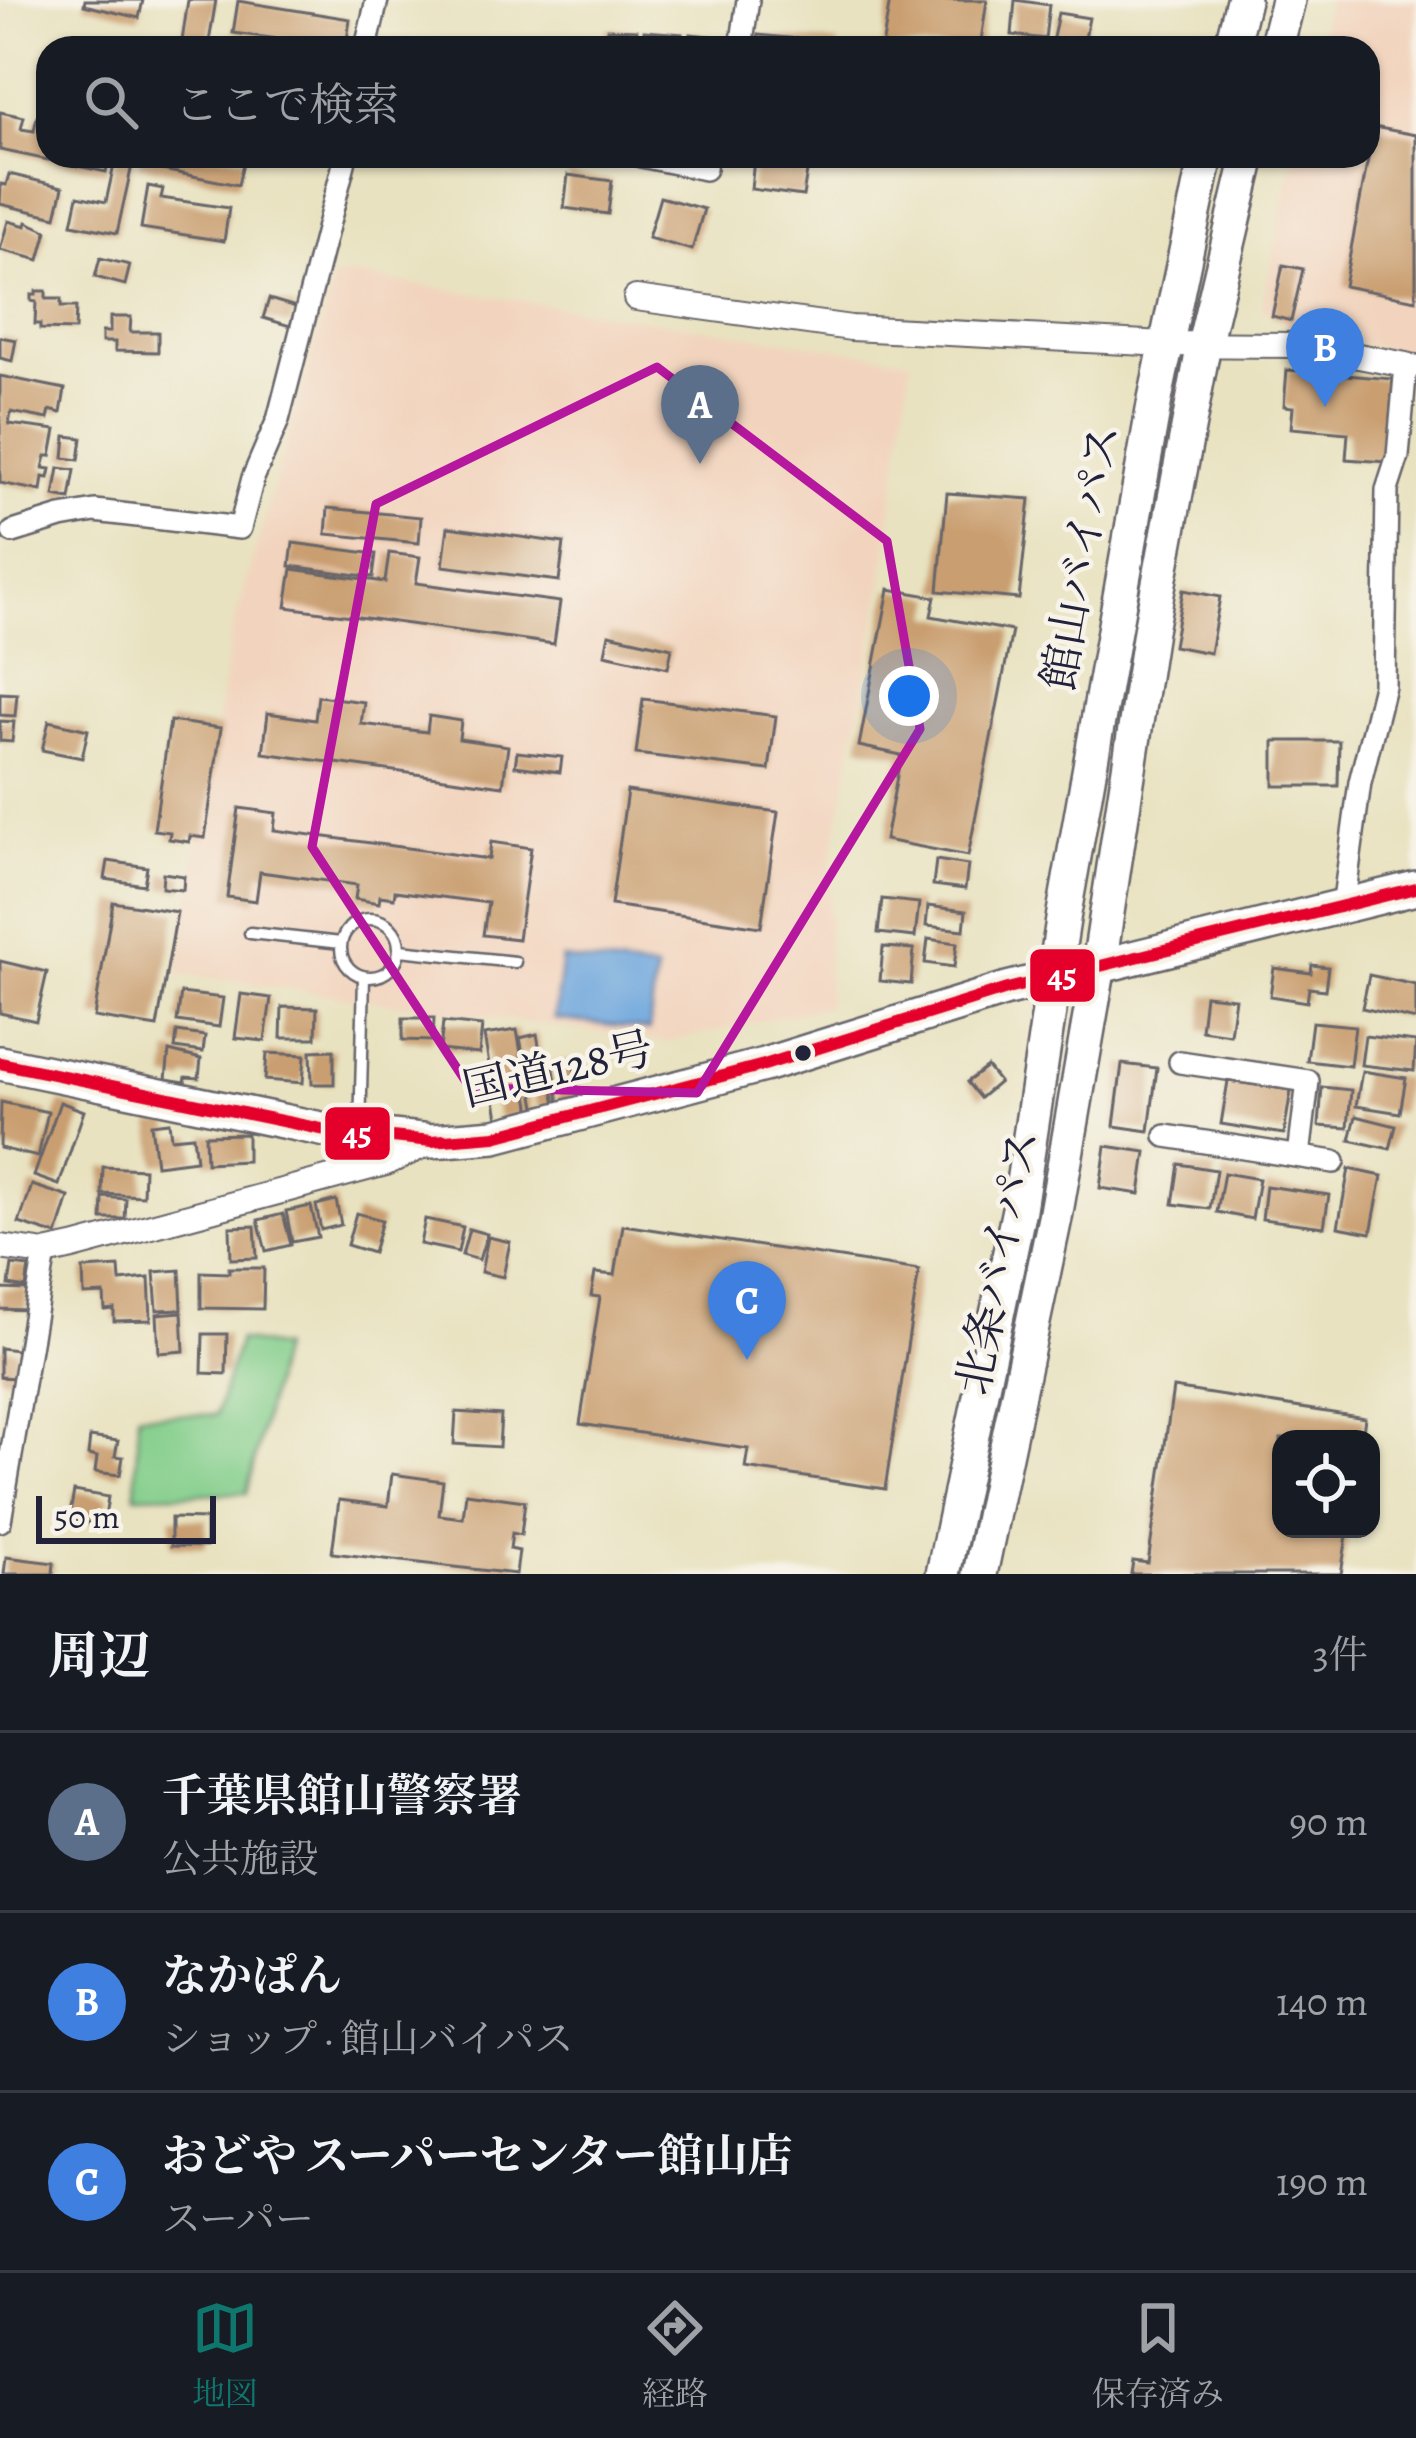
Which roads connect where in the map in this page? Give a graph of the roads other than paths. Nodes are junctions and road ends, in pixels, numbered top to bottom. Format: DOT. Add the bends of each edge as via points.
graph roads {
  1 [pos="377,0"];
  2 [pos="748,0"];
  3 [pos="1243,0"];
  4 [pos="1288,0"];
  5 [pos="369,36"];
  6 [pos="743,36"];
  7 [pos="1234,36"];
  8 [pos="1279,36"];
  9 [pos="343,168"];
  10 [pos="1203,168"];
  11 [pos="1246,168"];
  12 [pos="637,298"];
  13 [pos="1166,344"];
  14 [pos="1204,345"];
  15 [pos="1411,366"];
  16 [pos="13,532"];
  17 [pos="1416,887"];
  18 [pos="1343,908"];
  19 [pos="250,933"];
  20 [pos="340,944"];
  21 [pos="400,950"];
  22 [pos="515,962"];
  23 [pos="1099,965"];
  24 [pos="364,976"];
  25 [pos="1055,976"];
  26 [pos="1180,1062"];
  27 [pos="0,1063"];
  28 [pos="360,1135"];
  29 [pos="1166,1136"];
  30 [pos="432,1141"];
  31 [pos="1299,1156"];
  32 [pos="1334,1162"];
  33 [pos="0,1247"];
  34 [pos="45,1253"];
  35 [pos="0,1521"];
  36 [pos="943,1574"];
  37 [pos="980,1574"];
  1 -- 5 [label="street"];
  2 -- 6 [label="street"];
  3 -- 7 [label="highway"];
  4 -- 8 [label="highway"];
  9 -- 16 [label="street" via="278,420 240,527 95,511"];
  10 -- 13 [label="highway, 館山バイパス"];
  11 -- 14 [label="highway, 館山バイパス"];
  12 -- 13 [label="street" via="851,328"];
  13 -- 14 [label="street"];
  13 -- 25 [label="highway, 館山バイパス"];
  14 -- 15 [label="street" via="1300,345"];
  14 -- 23 [label="highway, 館山バイパス"];
  15 -- 18 [label="street" via="1387,490 1384,686 1360,782"];
  17 -- 18 [label="highway"];
  18 -- 23 [label="highway"];
  19 -- 20 [label="lane"];
  20 -- 21 [label="lane" via="358,920 378,919 394,931"];
  20 -- 24 [label="lane" via="344,961"];
  21 -- 22 [label="lane"];
  21 -- 24 [label="lane" via="384,974"];
  23 -- 25 [label="highway, 国道128号"];
  23 -- 37 [label="highway, 北条バイパス"];
  24 -- 28 [label="lane"];
  25 -- 30 [label="highway, 国道128号" via="552,1122"];
  25 -- 36 [label="highway, 北条バイパス" via="1019,1209"];
  26 -- 31 [label="street" via="1308,1081"];
  27 -- 28 [label="highway, 国道128号"];
  28 -- 30 [label="highway, 国道128号"];
  29 -- 31 [label="street"];
  30 -- 34 [label="street" via="386,1163"];
  31 -- 32 [label="street"];
  33 -- 34 [label="street"];
  34 -- 35 [label="street"];
}
